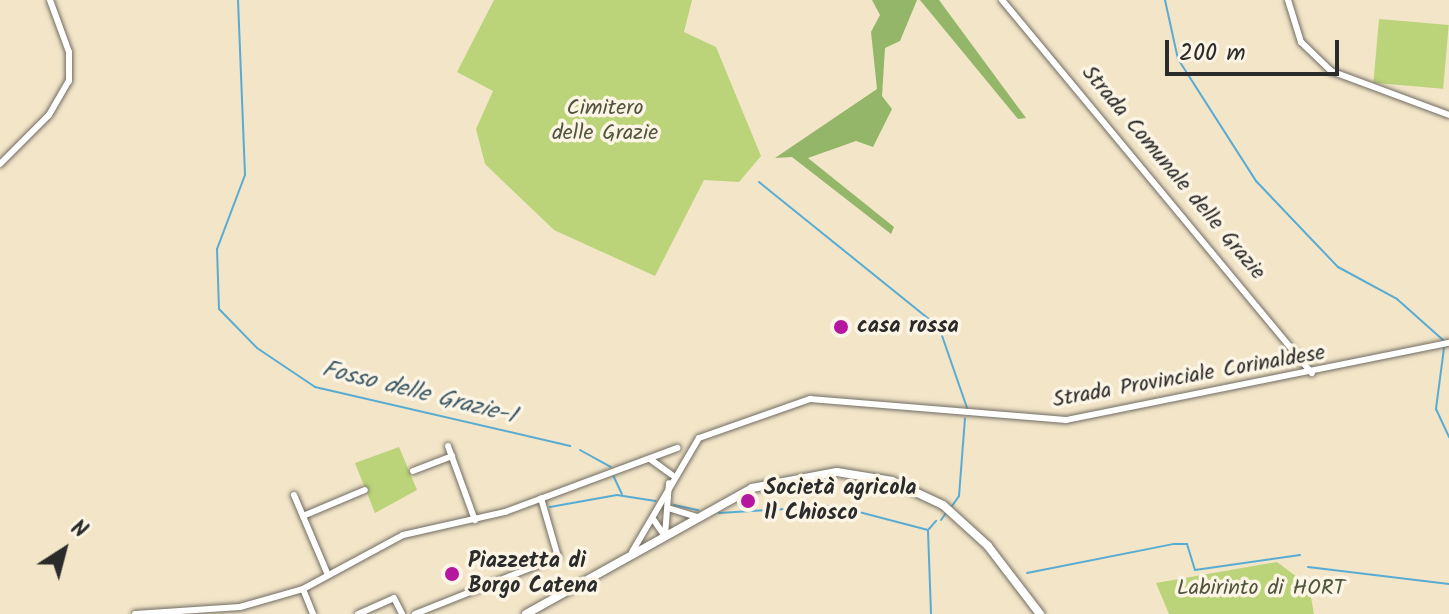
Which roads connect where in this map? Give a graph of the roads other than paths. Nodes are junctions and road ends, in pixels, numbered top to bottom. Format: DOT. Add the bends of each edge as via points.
graph roads {
  1 [pos="50,0"];
  2 [pos="1002,0"];
  3 [pos="1288,0"];
  4 [pos="1449,115"];
  5 [pos="0,164"];
  6 [pos="1449,343"];
  7 [pos="1312,373"];
  8 [pos="448,446"];
  9 [pos="677,448"];
  10 [pos="452,456"];
  11 [pos="650,459"];
  12 [pos="413,471"];
  13 [pos="672,475"];
  14 [pos="365,490"];
  15 [pos="294,495"];
  16 [pos="541,498"];
  17 [pos="668,508"];
  18 [pos="653,515"];
  19 [pos="303,516"];
  20 [pos="703,516"];
  21 [pos="475,520"];
  22 [pos="665,536"];
  23 [pos="623,560"];
  24 [pos="328,575"];
  25 [pos="303,589"];
  26 [pos="135,614"];
  27 [pos="313,614"];
  28 [pos="358,614"];
  29 [pos="402,614"];
  30 [pos="415,614"];
  31 [pos="526,614"];
  32 [pos="1040,614"];
  1 -- 5 [label="street" via="69,52 69,81 49,115"];
  2 -- 7 [label="street, Strada Comunale delle Grazie"];
  3 -- 4 [label="street" via="1301,42 1331,71"];
  6 -- 7 [label="street, Strada Provinciale Corinaldese"];
  7 -- 13 [label="street, Strada Provinciale Corinaldese" via="1040,422 810,399 699,438"];
  8 -- 10 [label="street"];
  9 -- 11 [label="street"];
  10 -- 12 [label="street"];
  10 -- 21 [label="street"];
  11 -- 13 [label="street"];
  11 -- 16 [label="street"];
  13 -- 17 [label="street, Strada Provinciale Corinaldese"];
  13 -- 18 [label="street, Strada Provinciale Corinaldese"];
  14 -- 19 [label="street"];
  15 -- 19 [label="street"];
  16 -- 21 [label="street"];
  16 -- 30 [label="street" via="558,557"];
  17 -- 20 [label="street" via="686,519"];
  17 -- 22 [label="street, Strada Provinciale Corinaldese"];
  18 -- 22 [label="street"];
  18 -- 23 [label="street, Strada Provinciale Corinaldese"];
  19 -- 24 [label="street"];
  20 -- 22 [label="main road"];
  20 -- 32 [label="main road" via="752,488 808,473 892,481 966,523"];
  21 -- 24 [label="street" via="403,535"];
  22 -- 23 [label="main road, Strada Provinciale Corinaldese"];
  23 -- 31 [label="main road, Strada Provinciale Corinaldese"];
  24 -- 25 [label="street"];
  25 -- 26 [label="street" via="240,607"];
  25 -- 27 [label="street"];
  28 -- 29 [label="street" via="394,598"];
}
